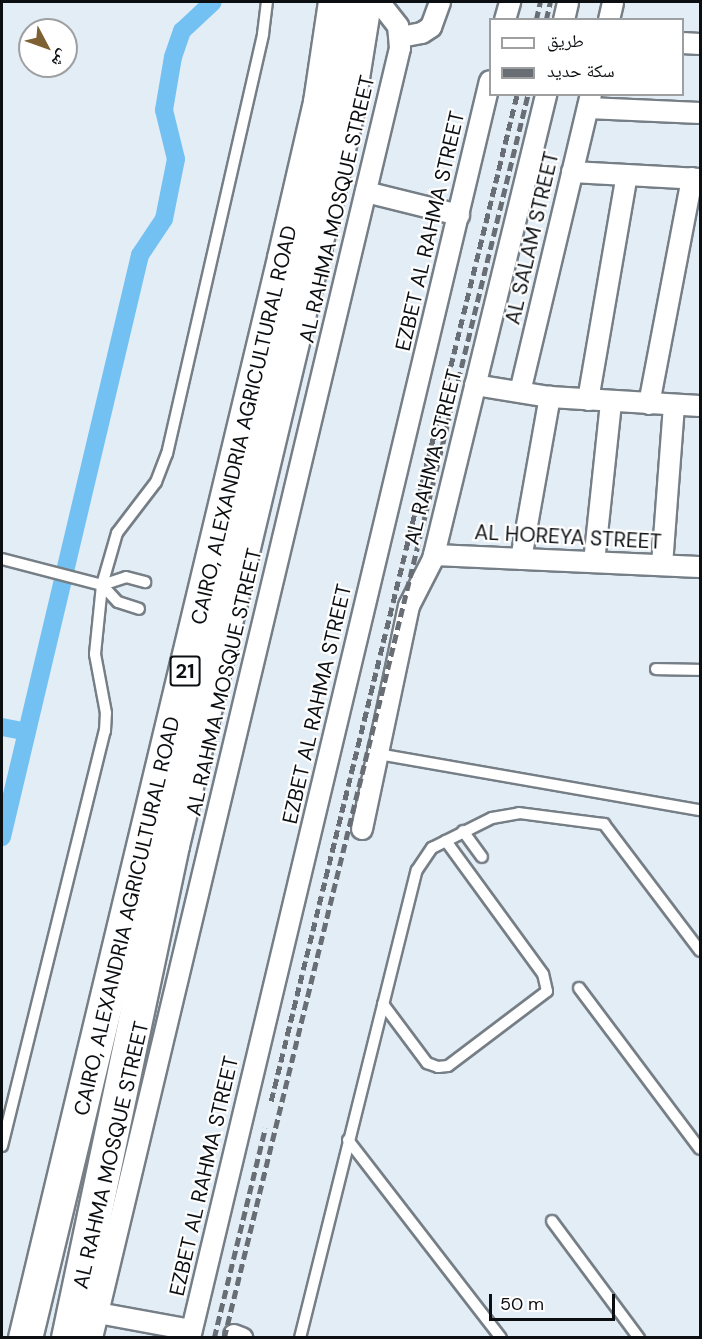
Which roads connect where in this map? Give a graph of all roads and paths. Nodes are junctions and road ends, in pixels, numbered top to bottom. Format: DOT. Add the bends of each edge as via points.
graph roads {
  1 [pos="267,2"];
  2 [pos="335,2"];
  3 [pos="364,2"];
  4 [pos="379,2"];
  5 [pos="440,2"];
  6 [pos="510,2"];
  7 [pos="568,2"];
  8 [pos="613,2"];
  9 [pos="506,18"];
  10 [pos="564,18"];
  11 [pos="609,18"];
  12 [pos="400,37"];
  13 [pos="684,43"];
  14 [pos="700,44"];
  15 [pos="489,85"];
  16 [pos="546,96"];
  17 [pos="590,101"];
  18 [pos="700,113"];
  19 [pos="572,172"];
  20 [pos="627,175"];
  21 [pos="696,179"];
  22 [pos="366,192"];
  23 [pos="459,215"];
  24 [pos="475,385"];
  25 [pos="520,392"];
  26 [pos="550,397"];
  27 [pos="588,400"];
  28 [pos="611,402"];
  29 [pos="649,404"];
  30 [pos="674,405"];
  31 [pos="700,406"];
  32 [pos="434,555"];
  33 [pos="2,559"];
  34 [pos="520,559"];
  35 [pos="594,562"];
  36 [pos="662,565"];
  37 [pos="700,567"];
  38 [pos="145,582"];
  39 [pos="102,585"];
  40 [pos="140,609"];
  41 [pos="656,669"];
  42 [pos="700,670"];
  43 [pos="378,754"];
  44 [pos="700,810"];
  45 [pos="362,829"];
  46 [pos="463,831"];
  47 [pos="446,841"];
  48 [pos="482,857"];
  49 [pos="700,951"];
  50 [pos="579,988"];
  51 [pos="383,1004"];
  52 [pos="348,1140"];
  53 [pos="2,1146"];
  54 [pos="700,1149"];
  55 [pos="552,1221"];
  56 [pos="98,1313"];
  57 [pos="190,1334"];
  58 [pos="25,1338"];
  59 [pos="68,1338"];
  60 [pos="92,1338"];
  61 [pos="300,1338"];
  62 [pos="501,1338"];
  63 [pos="639,1338"];
  1 -- 39 [label="lane" via="263,34 167,454 156,482 117,533"];
  2 -- 58 [label="highway, CAIRO, ALEXANDRIA AGRICULTURAL ROAD / 21" via="320,102 289,236"];
  3 -- 59 [label="highway, CAIRO, ALEXANDRIA AGRICULTURAL ROAD / 21" via="346,115 172,845"];
  4 -- 12 [label="street" via="393,16"];
  5 -- 12 [label="street" via="431,27"];
  6 -- 9 [label="street"];
  7 -- 10 [label="street"];
  8 -- 11 [label="street"];
  12 -- 22 [label="street, AL RAHMA MOSQUE STREET"];
  13 -- 14 [label="street"];
  15 -- 23 [label="street, EZBET AL RAHMA STREET"];
  16 -- 24 [label="street, AL RAHMA STREET"];
  17 -- 18 [label="street"];
  17 -- 19 [label="street, AL SALAM STREET"];
  19 -- 20 [label="street"];
  19 -- 25 [label="street, AL SALAM STREET"];
  20 -- 21 [label="street"];
  20 -- 27 [label="street"];
  21 -- 29 [label="street"];
  22 -- 23 [label="street"];
  22 -- 56 [label="street, AL RAHMA MOSQUE STREET"];
  23 -- 57 [label="street, EZBET AL RAHMA STREET"];
  24 -- 25 [label="street"];
  24 -- 32 [label="street, AL RAHMA STREET"];
  25 -- 26 [label="street"];
  26 -- 27 [label="street"];
  26 -- 34 [label="street"];
  27 -- 28 [label="street"];
  28 -- 29 [label="street"];
  28 -- 35 [label="street"];
  29 -- 30 [label="street"];
  30 -- 31 [label="street"];
  30 -- 36 [label="street"];
  32 -- 34 [label="street, AL HOREYA STREET"];
  32 -- 43 [label="street, AL RAHMA STREET" via="411,599"];
  33 -- 39 [label="lane"];
  34 -- 35 [label="street, AL HOREYA STREET"];
  35 -- 36 [label="street, AL HOREYA STREET"];
  36 -- 37 [label="street, AL HOREYA STREET"];
  38 -- 39 [label="lane" via="123,578"];
  39 -- 40 [label="lane" via="118,602"];
  39 -- 53 [label="lane" via="95,654 106,713 105,731"];
  41 -- 42 [label="lane"];
  43 -- 44 [label="lane"];
  43 -- 45 [label="street, AL RAHMA STREET"];
  46 -- 47 [label="lane"];
  46 -- 48 [label="lane"];
  46 -- 49 [label="lane" via="492,818 519,813 604,824"];
  47 -- 51 [label="lane" via="432,848 417,870"];
  47 -- 51 [label="lane" via="543,974 547,991 448,1065 438,1067 427,1063"];
  50 -- 54 [label="lane"];
  51 -- 52 [label="lane"];
  52 -- 61 [label="lane"];
  52 -- 62 [label="lane"];
  55 -- 63 [label="lane"];
  56 -- 57 [label="street"];
  56 -- 60 [label="street, AL RAHMA MOSQUE STREET"];
}
